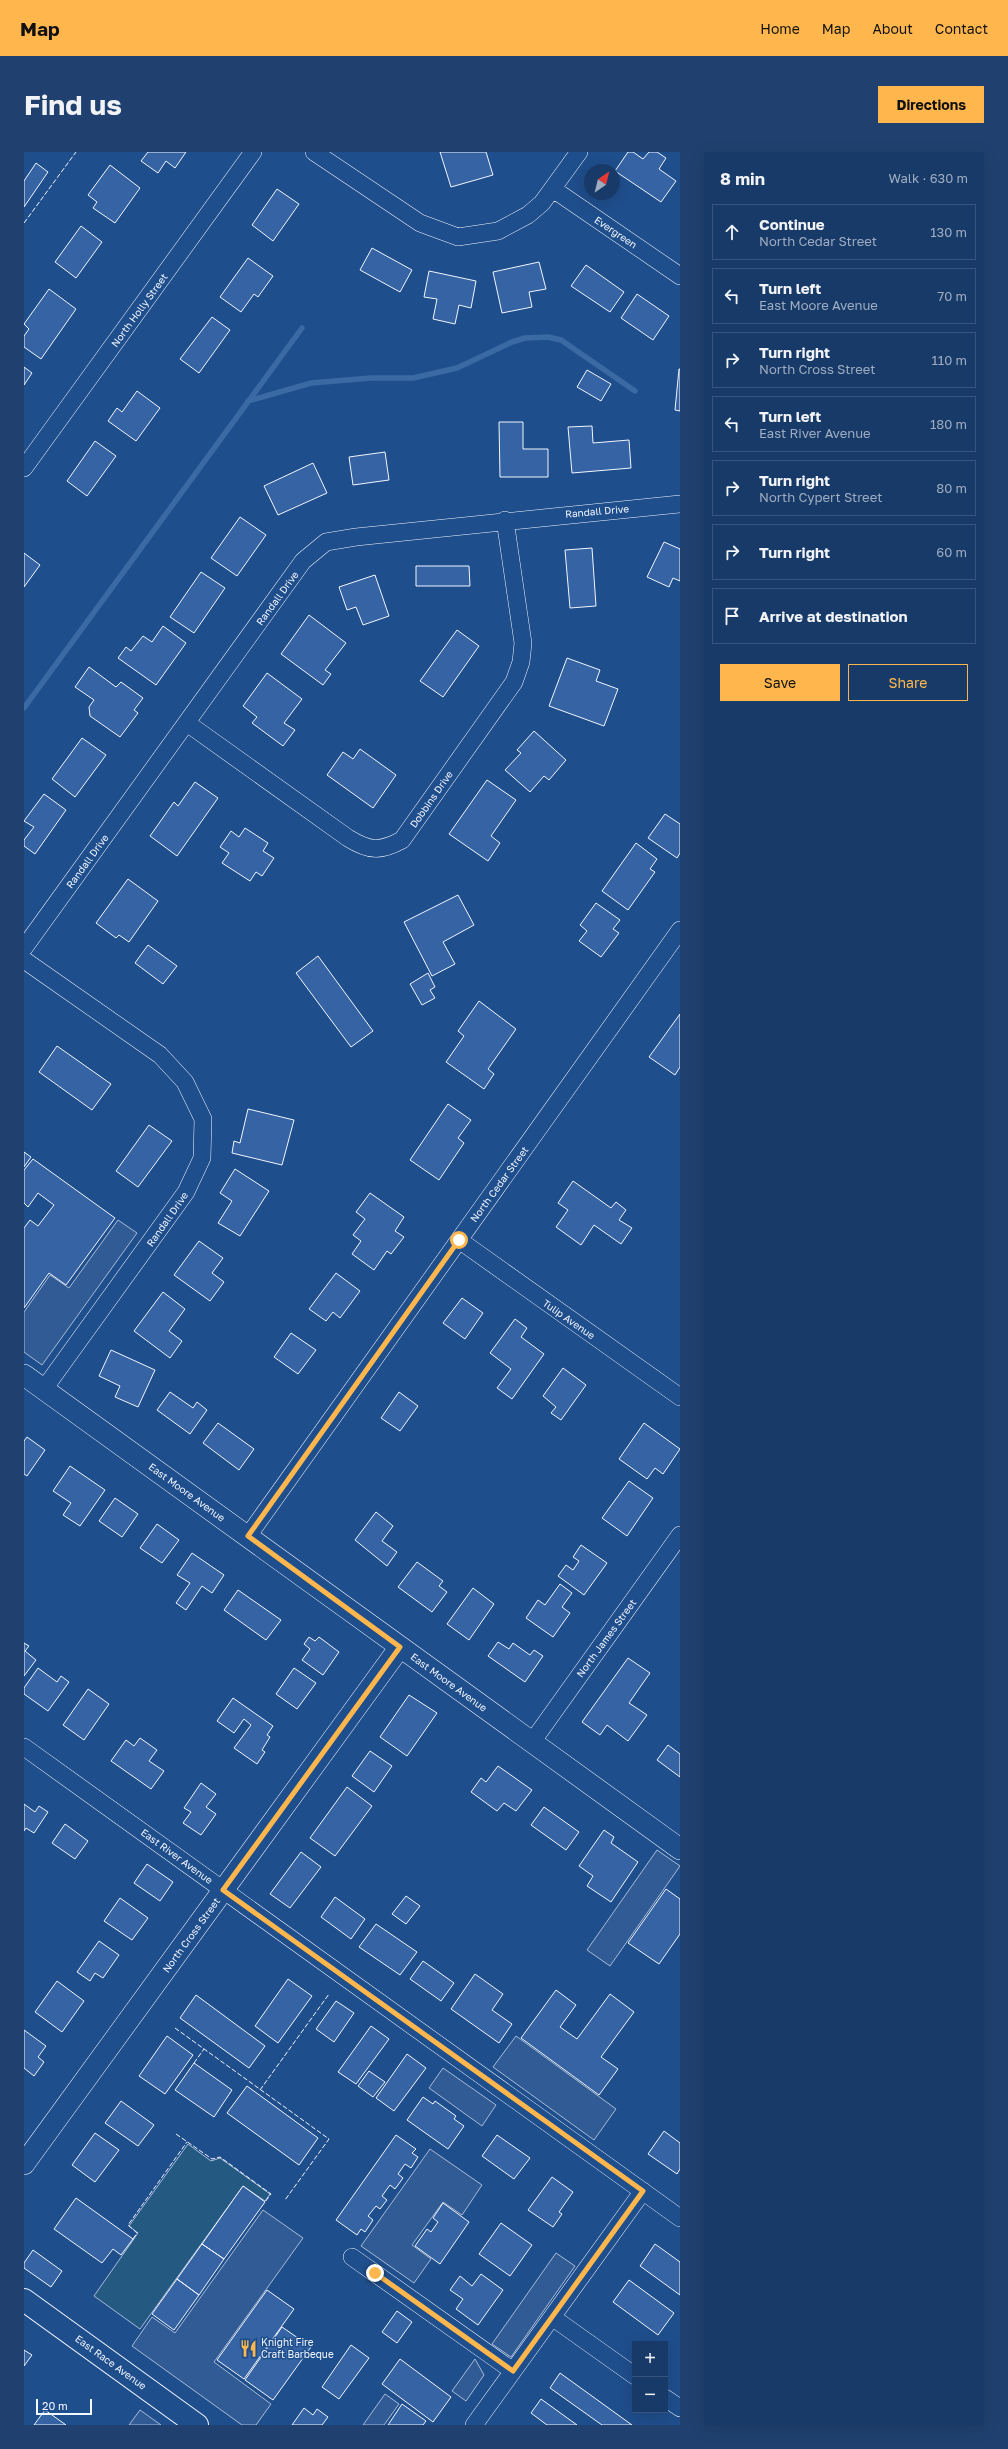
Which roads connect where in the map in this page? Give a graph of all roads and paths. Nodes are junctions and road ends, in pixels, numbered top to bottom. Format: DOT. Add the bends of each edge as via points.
graph roads {
  1 [pos="253,152"];
  2 [pos="314,152"];
  3 [pos="579,152"];
  4 [pos="553,189"];
  5 [pos="680,276"];
  6 [pos="24,468"];
  7 [pos="680,504"];
  8 [pos="505,520"];
  9 [pos="187,723"];
  10 [pos="680,930"];
  11 [pos="24,948"];
  12 [pos="24,960"];
  13 [pos="459,1240"];
  14 [pos="24,1375"];
  15 [pos="44,1389"];
  16 [pos="680,1397"];
  17 [pos="680,1535"];
  18 [pos="248,1536"];
  19 [pos="400,1647"];
  20 [pos="532,1742"];
  21 [pos="24,1747"];
  22 [pos="680,1849"];
  23 [pos="223,1890"];
  24 [pos="24,2164"];
  25 [pos="643,2191"];
  26 [pos="680,2218"];
  27 [pos="352,2257"];
  28 [pos="24,2300"];
  29 [pos="552,2317"];
  30 [pos="513,2371"];
  31 [pos="632,2374"];
  32 [pos="668,2400"];
  33 [pos="680,2408"];
  34 [pos="197,2425"];
  35 [pos="474,2425"];
  1 -- 6 [label="street, North Holly Street"];
  2 -- 4 [label="street" via="420,223 458,237 498,231 528,215"];
  3 -- 4 [label="street"];
  4 -- 5 [label="street, Evergreen"];
  7 -- 8 [label="street, Randall Drive"];
  8 -- 9 [label="street, Randall Drive" via="356,536 326,542 303,561"];
  8 -- 9 [label="street, Dobbins Drive" via="523,643 521,662 514,682 402,840 386,849 364,848"];
  9 -- 11 [label="street, Randall Drive"];
  10 -- 13 [label="street, North Cedar Street"];
  12 -- 15 [label="street, Randall Drive" via="160,1055 185,1082 203,1119 202,1158 186,1192"];
  13 -- 16 [label="street, Tulip Avenue"];
  13 -- 18 [label="street, North Cedar Street"];
  14 -- 15 [label="street, East Moore Avenue"];
  15 -- 18 [label="street, East Moore Avenue"];
  17 -- 20 [label="street, North James Street"];
  18 -- 19 [label="street, East Moore Avenue"];
  19 -- 20 [label="street, East Moore Avenue"];
  19 -- 23 [label="street, North Cross Street"];
  20 -- 22 [label="street, East Moore Avenue"];
  21 -- 23 [label="street, East River Avenue"];
  23 -- 24 [label="street, North Cross Street"];
  23 -- 25 [label="street, East River Avenue"];
  25 -- 26 [label="street, East River Avenue"];
  25 -- 29 [label="street"];
  27 -- 30 [label="street"];
  28 -- 34 [label="main road, East Race Avenue"];
  29 -- 30 [label="street"];
  29 -- 31 [label="street"];
  30 -- 35 [label="street"];
  32 -- 33 [label="street"];
}
